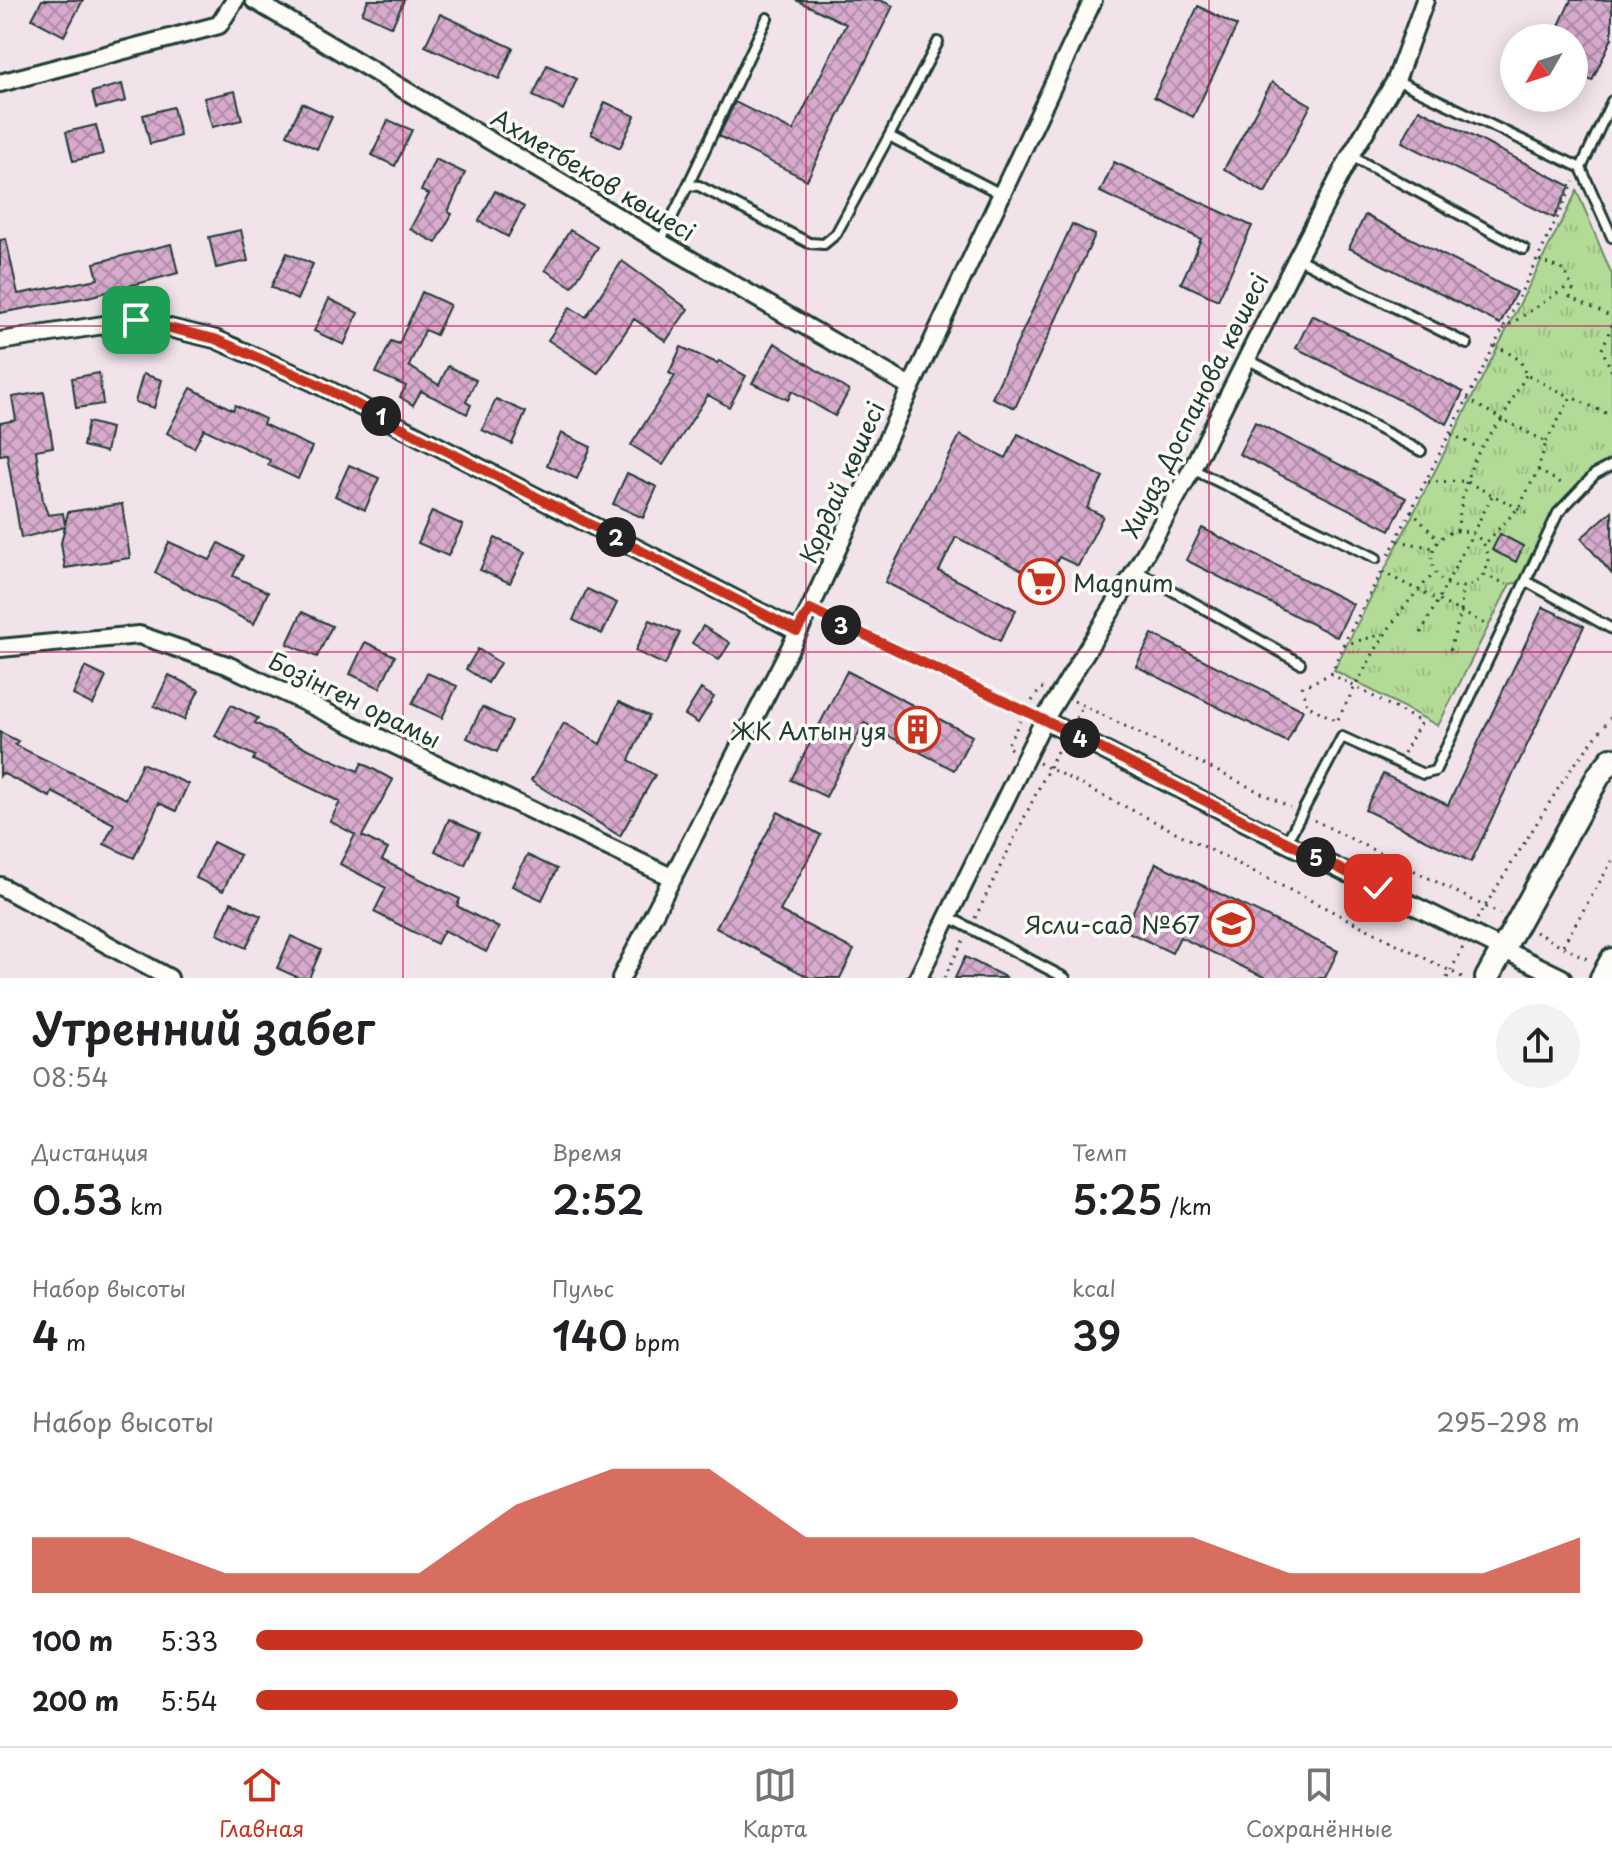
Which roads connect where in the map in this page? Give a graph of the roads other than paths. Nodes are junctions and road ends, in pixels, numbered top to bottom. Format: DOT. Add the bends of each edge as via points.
graph roads {
  1 [pos="235,0"];
  2 [pos="254,0"];
  3 [pos="1093,0"];
  4 [pos="1425,0"];
  5 [pos="767,18"];
  6 [pos="938,42"];
  7 [pos="1396,80"];
  8 [pos="0,83"];
  9 [pos="1612,101"];
  10 [pos="889,136"];
  11 [pos="1351,155"];
  12 [pos="1581,168"];
  13 [pos="688,185"];
  14 [pos="1001,194"];
  15 [pos="1612,237"];
  16 [pos="660,242"];
  17 [pos="1524,249"];
  18 [pos="1297,258"];
  19 [pos="0,341"];
  20 [pos="1467,344"];
  21 [pos="1246,358"];
  22 [pos="911,387"];
  23 [pos="1421,451"];
  24 [pos="1612,465"];
  25 [pos="1192,469"];
  26 [pos="1376,558"];
  27 [pos="1136,570"];
  28 [pos="1526,581"];
  29 [pos="810,609"];
  30 [pos="1612,629"];
  31 [pos="797,631"];
  32 [pos="0,648"];
  33 [pos="1300,663"];
  34 [pos="1044,720"];
  35 [pos="1612,759"];
  36 [pos="1286,843"];
  37 [pos="673,878"];
  38 [pos="0,886"];
  39 [pos="947,916"];
  40 [pos="1502,949"];
  41 [pos="169,978"];
  42 [pos="621,978"];
  43 [pos="918,978"];
  44 [pos="1065,978"];
  45 [pos="1487,978"];
  46 [pos="1562,978"];
  1 -- 8 [label="street" via="219,25"];
  2 -- 16 [label="street, Ахметбеков көшесі"];
  3 -- 14 [label="street, Қордай көшесі"];
  4 -- 7 [label="street, Хиуаз Доспанова көшесі"];
  5 -- 13 [label="lane"];
  6 -- 10 [label="lane"];
  7 -- 11 [label="street, Хиуаз Доспанова көшесі"];
  7 -- 12 [label="lane"];
  9 -- 12 [label="lane"];
  10 -- 13 [label="lane" via="836,234 824,244 809,243"];
  10 -- 14 [label="lane"];
  11 -- 17 [label="lane"];
  11 -- 18 [label="street, Хиуаз Доспанова көшесі"];
  12 -- 15 [label="lane"];
  13 -- 16 [label="lane"];
  14 -- 22 [label="street, Қордай көшесі"];
  16 -- 22 [label="street, Ахметбеков көшесі"];
  18 -- 20 [label="lane"];
  18 -- 21 [label="street, Хиуаз Доспанова көшесі"];
  19 -- 31 [label="street" via="136,320 215,339 313,382"];
  21 -- 23 [label="lane"];
  21 -- 25 [label="street, Хиуаз Доспанова көшесі"];
  22 -- 29 [label="street, Қордай көшесі"];
  24 -- 28 [label="lane" via="1595,474 1558,513"];
  25 -- 26 [label="lane"];
  25 -- 27 [label="street, Хиуаз Доспанова көшесі"];
  27 -- 33 [label="lane"];
  27 -- 34 [label="street, Хиуаз Доспанова көшесі"];
  28 -- 30 [label="lane"];
  28 -- 36 [label="lane" via="1435,771 1423,774 1342,737"];
  29 -- 31 [label="street, Қордай көшесі"];
  29 -- 34 [label="lane"];
  31 -- 37 [label="street, Қордай көшесі"];
  32 -- 37 [label="street, Бозінген орамы" via="139,635 213,660"];
  34 -- 36 [label="street"];
  34 -- 39 [label="street, Хиуаз Доспанова көшесі"];
  35 -- 40 [label="street"];
  36 -- 40 [label="street"];
  37 -- 42 [label="street, Қордай көшесі"];
  38 -- 41 [label="street"];
  39 -- 43 [label="street, Хиуаз Доспанова көшесі"];
  39 -- 44 [label="lane"];
  40 -- 45 [label="street"];
  40 -- 46 [label="street"];
}
